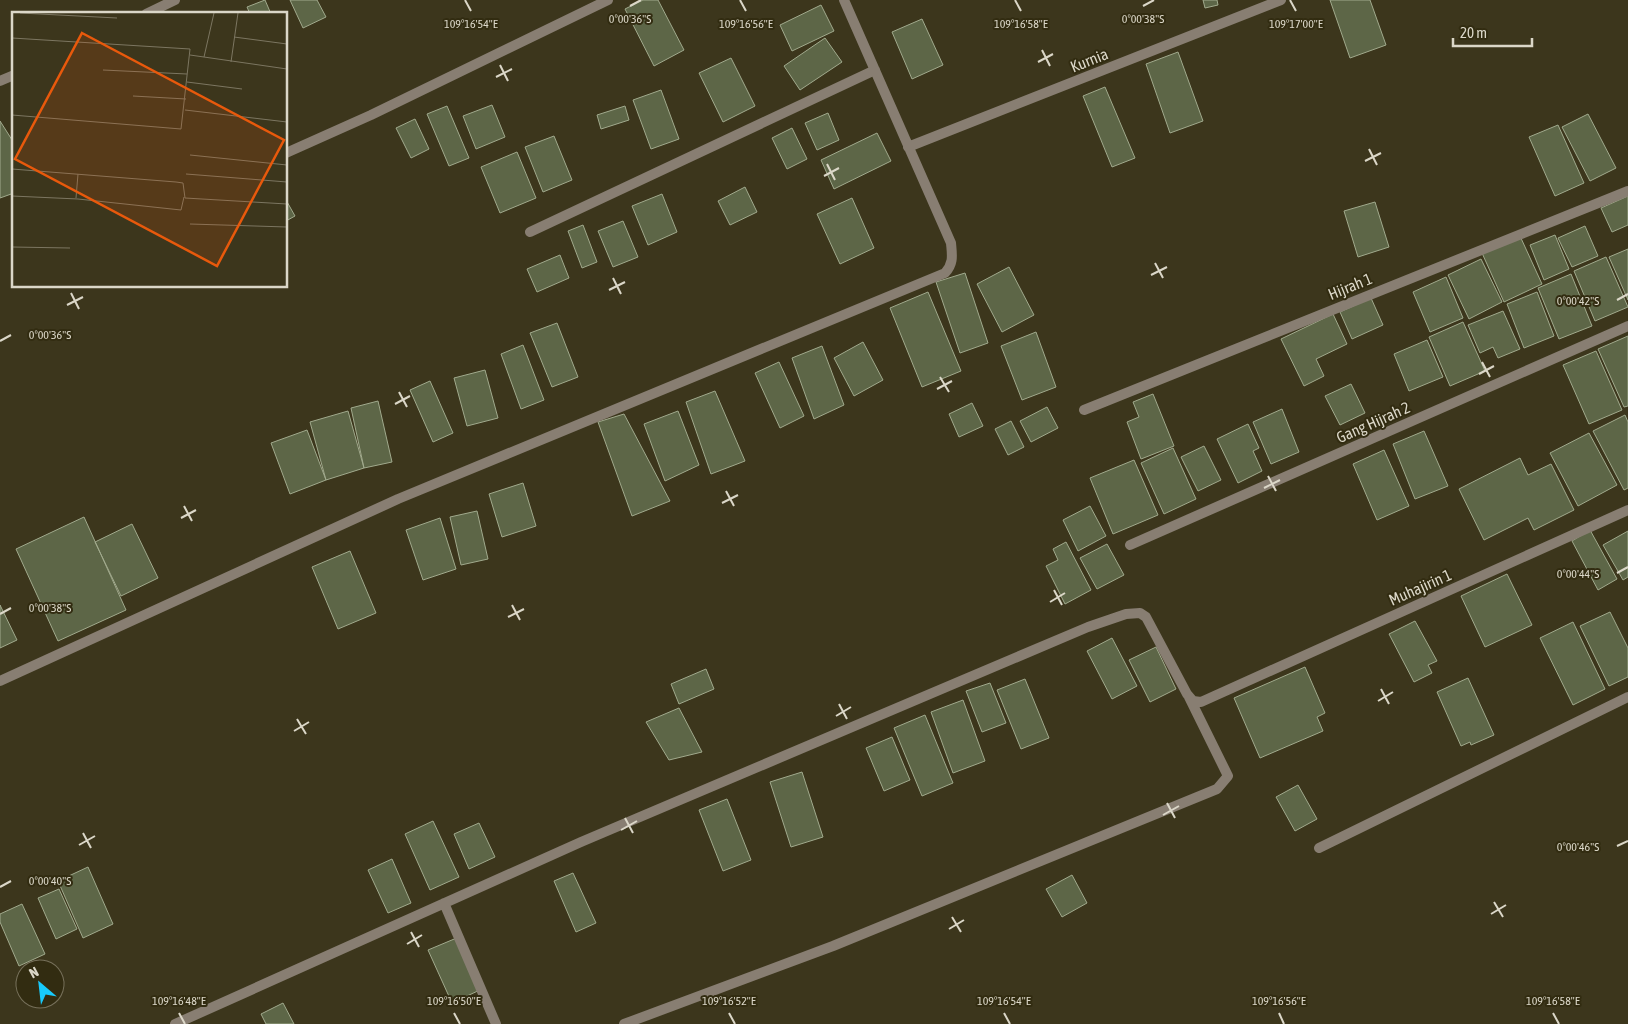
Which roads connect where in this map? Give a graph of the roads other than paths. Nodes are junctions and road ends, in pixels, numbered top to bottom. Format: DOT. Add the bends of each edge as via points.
graph roads {
  1 [pos="175,0"];
  2 [pos="608,0"];
  3 [pos="844,0"];
  4 [pos="1282,0"];
  5 [pos="150,12"];
  6 [pos="876,70"];
  7 [pos="12,76"];
  8 [pos="0,81"];
  9 [pos="908,147"];
  10 [pos="288,152"];
  11 [pos="1628,191"];
  12 [pos="530,232"];
  13 [pos="1628,326"];
  14 [pos="1084,410"];
  15 [pos="1628,510"];
  16 [pos="1130,545"];
  17 [pos="0,681"];
  18 [pos="1187,694"];
  19 [pos="1628,696"];
  20 [pos="1319,848"];
  21 [pos="444,903"];
  22 [pos="175,1024"];
  23 [pos="496,1024"];
  24 [pos="624,1024"];
  1 -- 5 [label="street"];
  2 -- 10 [label="street"];
  3 -- 6 [label="street"];
  4 -- 9 [label="street, Kurnia"];
  6 -- 9 [label="street"];
  6 -- 12 [label="street"];
  7 -- 8 [label="street"];
  9 -- 17 [label="street" via="951,243 953,257 945,273 398,499"];
  11 -- 14 [label="street, Hijrah 1"];
  13 -- 16 [label="street, Gang Hijrah 2"];
  15 -- 18 [label="street, Muhajirin 1" via="1200,702 1193,701"];
  18 -- 21 [label="street" via="1146,617 1140,613 1126,614 590,838"];
  18 -- 24 [label="street" via="1228,776 1217,789 833,946"];
  19 -- 20 [label="street"];
  21 -- 22 [label="street"];
  21 -- 23 [label="street"];
}
